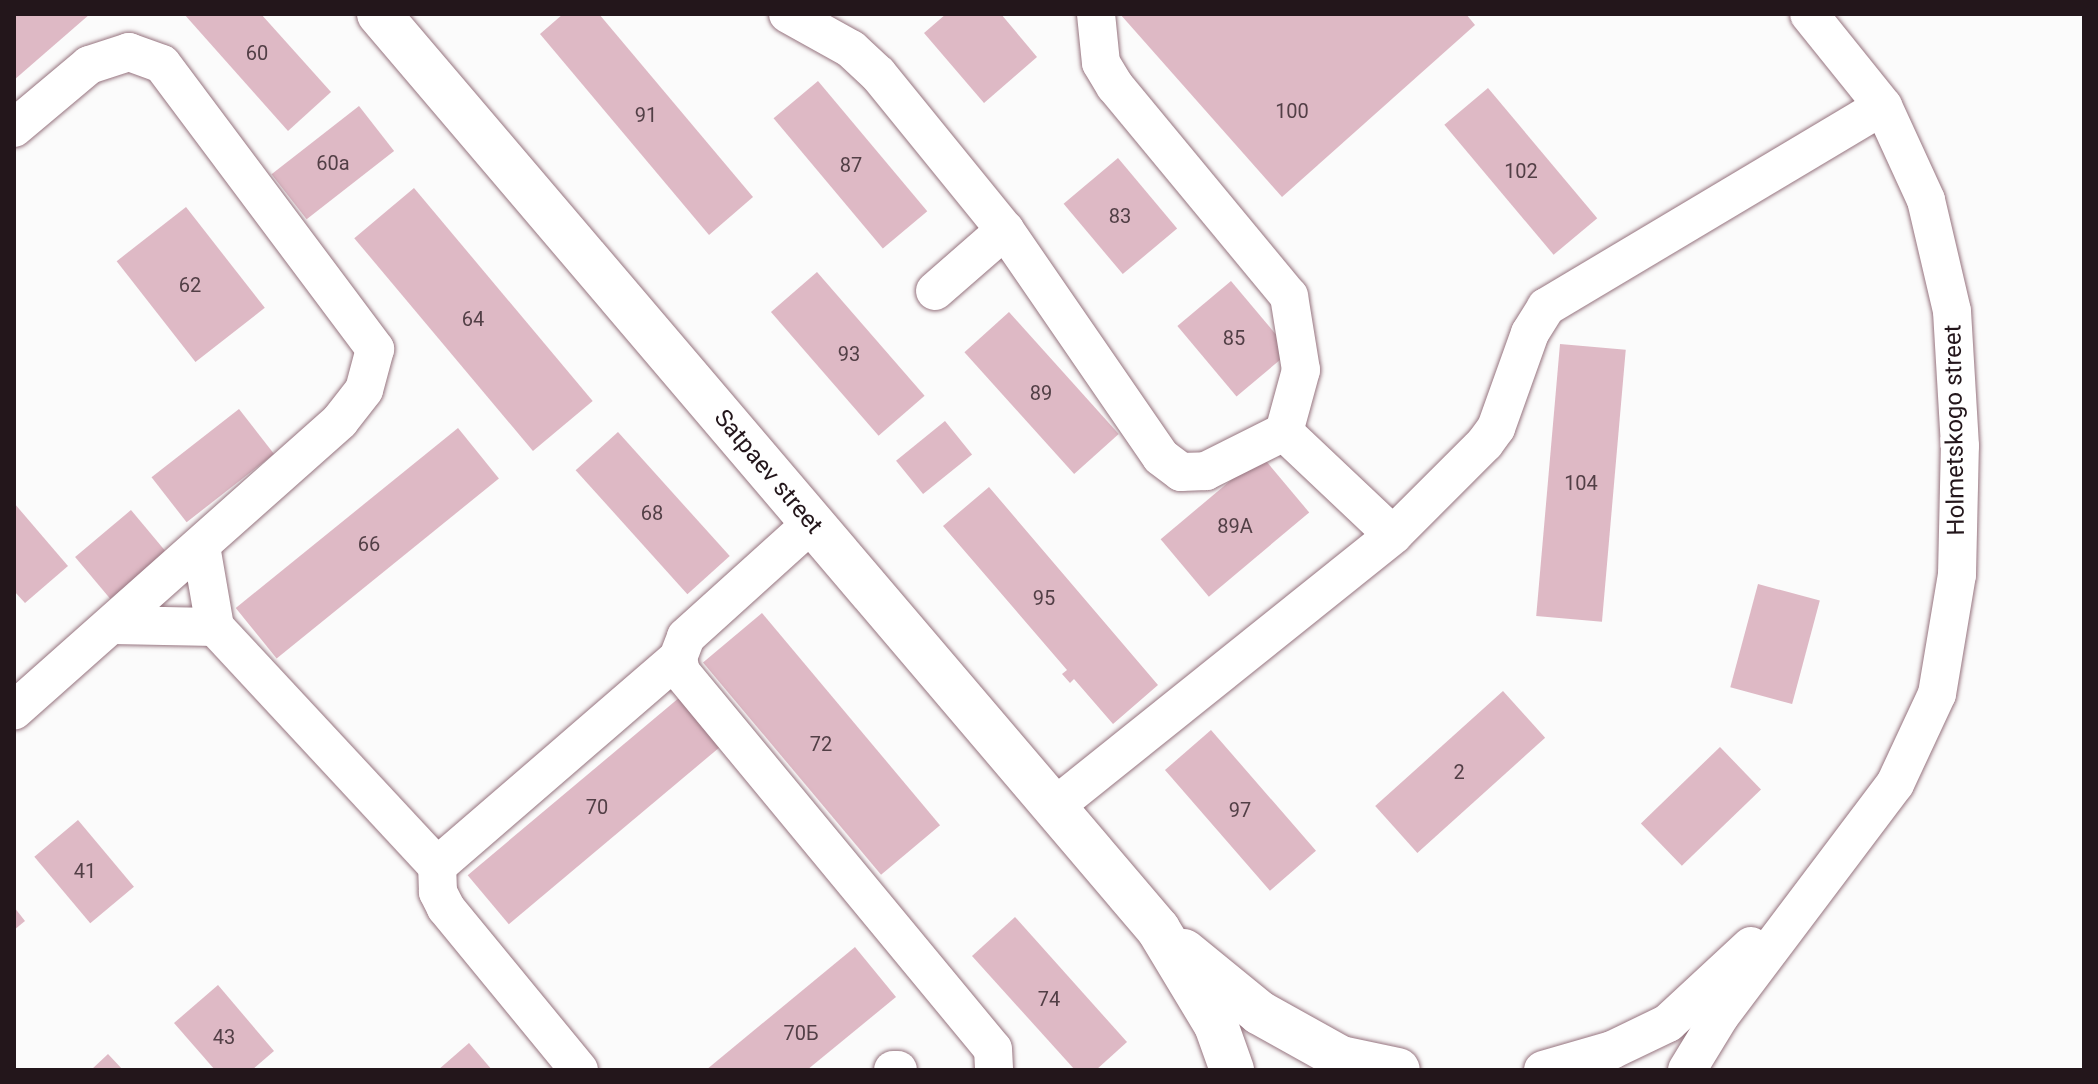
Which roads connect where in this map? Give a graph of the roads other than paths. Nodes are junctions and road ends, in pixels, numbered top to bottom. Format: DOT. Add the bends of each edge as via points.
graph roads {
  1 [pos="379,14"];
  2 [pos="788,14"];
  3 [pos="1096,14"];
  4 [pos="1809,14"];
  5 [pos="1883,106"];
  6 [pos="14,128"];
  7 [pos="1005,230"];
  8 [pos="935,291"];
  9 [pos="1284,432"];
  10 [pos="812,523"];
  11 [pos="1393,535"];
  12 [pos="201,546"];
  13 [pos="113,625"];
  14 [pos="215,627"];
  15 [pos="678,658"];
  16 [pos="14,710"];
  17 [pos="1054,807"];
  18 [pos="1842,857"];
  19 [pos="437,866"];
  20 [pos="1158,929"];
  21 [pos="579,1070"];
  22 [pos="994,1070"];
  23 [pos="1232,1070"];
  24 [pos="1398,1070"];
  25 [pos="1543,1070"];
  26 [pos="1687,1070"];
  1 -- 10 [label="main road, Satpaev street"];
  2 -- 7 [label="street" via="851,49 878,74"];
  3 -- 9 [label="street" via="1098,53 1115,86 1289,296 1301,370"];
  4 -- 5 [label="street, Holmetskogo street"];
  5 -- 11 [label="street" via="1546,307 1530,333 1496,428"];
  5 -- 18 [label="street, Holmetskogo street" via="1926,200 1952,311 1960,446 1957,575 1937,694 1895,784"];
  6 -- 12 [label="street" via="89,65 129,52 162,64 375,349 364,390 340,421"];
  7 -- 8 [label="street"];
  7 -- 9 [label="street" via="1161,457 1181,472 1206,471"];
  9 -- 11 [label="street"];
  10 -- 15 [label="street" via="686,637"];
  10 -- 17 [label="main road, Satpaev street"];
  11 -- 17 [label="street"];
  12 -- 13 [label="street"];
  12 -- 14 [label="street"];
  13 -- 14 [label="street"];
  13 -- 16 [label="street"];
  14 -- 19 [label="street"];
  15 -- 19 [label="street"];
  15 -- 22 [label="street" via="681,672 993,1049"];
  17 -- 20 [label="main road, Satpaev street"];
  18 -- 25 [label="street" via="1668,1023 1612,1050"];
  18 -- 26 [label="street" via="1720,1016"];
  19 -- 21 [label="street" via="438,892 446,908"];
  20 -- 23 [label="main road" via="1216,1025"];
  20 -- 24 [label="main road" via="1260,1013 1341,1058"];
}
